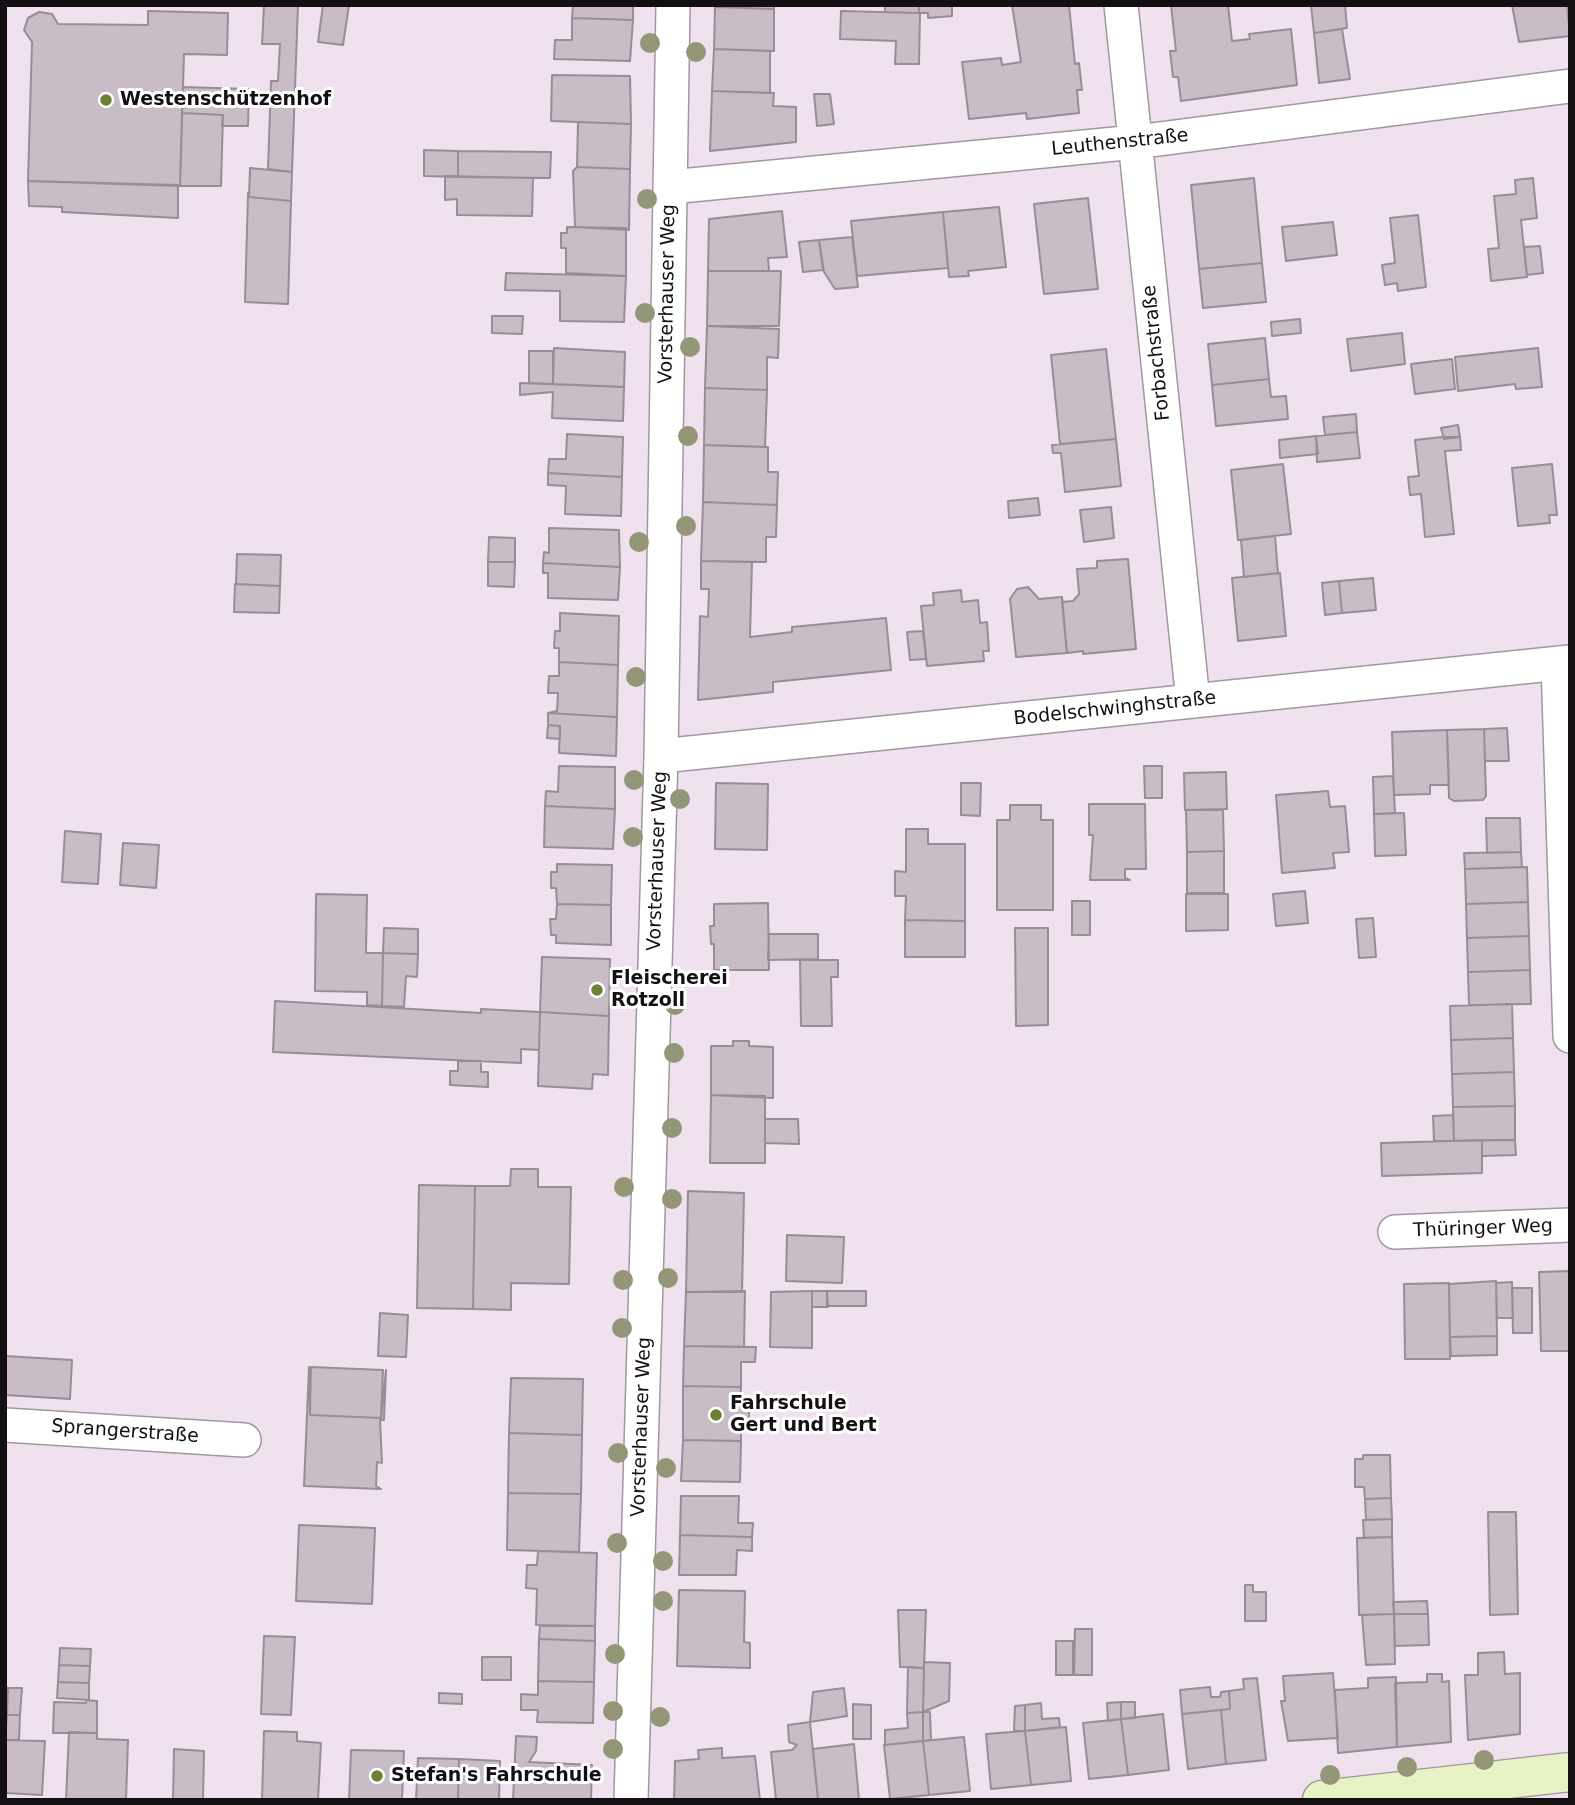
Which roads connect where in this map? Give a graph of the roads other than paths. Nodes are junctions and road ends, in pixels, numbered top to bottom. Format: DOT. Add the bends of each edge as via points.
graph roads {
  1 [pos="673,5"];
  2 [pos="1121,5"];
  3 [pos="1570,86"];
  4 [pos="1136,142"];
  5 [pos="670,187"];
  6 [pos="1564,663"];
  7 [pos="1193,701"];
  8 [pos="661,756"];
  9 [pos="1570,1035"];
  10 [pos="1570,1225"];
  11 [pos="1395,1232"];
  12 [pos="5,1425"];
  13 [pos="244,1440"];
  14 [pos="1570,1772"];
  15 [pos="632,1800"];
  16 [pos="1322,1800"];
  1 -- 5 [label="street, Vorsterhauser Weg"];
  2 -- 4 [label="street, Forbachstraße"];
  3 -- 4 [label="street, Leuthenstraße"];
  4 -- 5 [label="street, Leuthenstraße"];
  4 -- 7 [label="street, Forbachstraße"];
  5 -- 8 [label="street, Vorsterhauser Weg"];
  6 -- 7 [label="street, Bodelschwinghstraße"];
  6 -- 9 [label="street"];
  7 -- 8 [label="street, Bodelschwinghstraße"];
  8 -- 15 [label="street, Vorsterhauser Weg"];
  10 -- 11 [label="street, Thüringer Weg"];
  12 -- 13 [label="street, Sprangerstraße"];
  14 -- 16 [label="street"];
}
